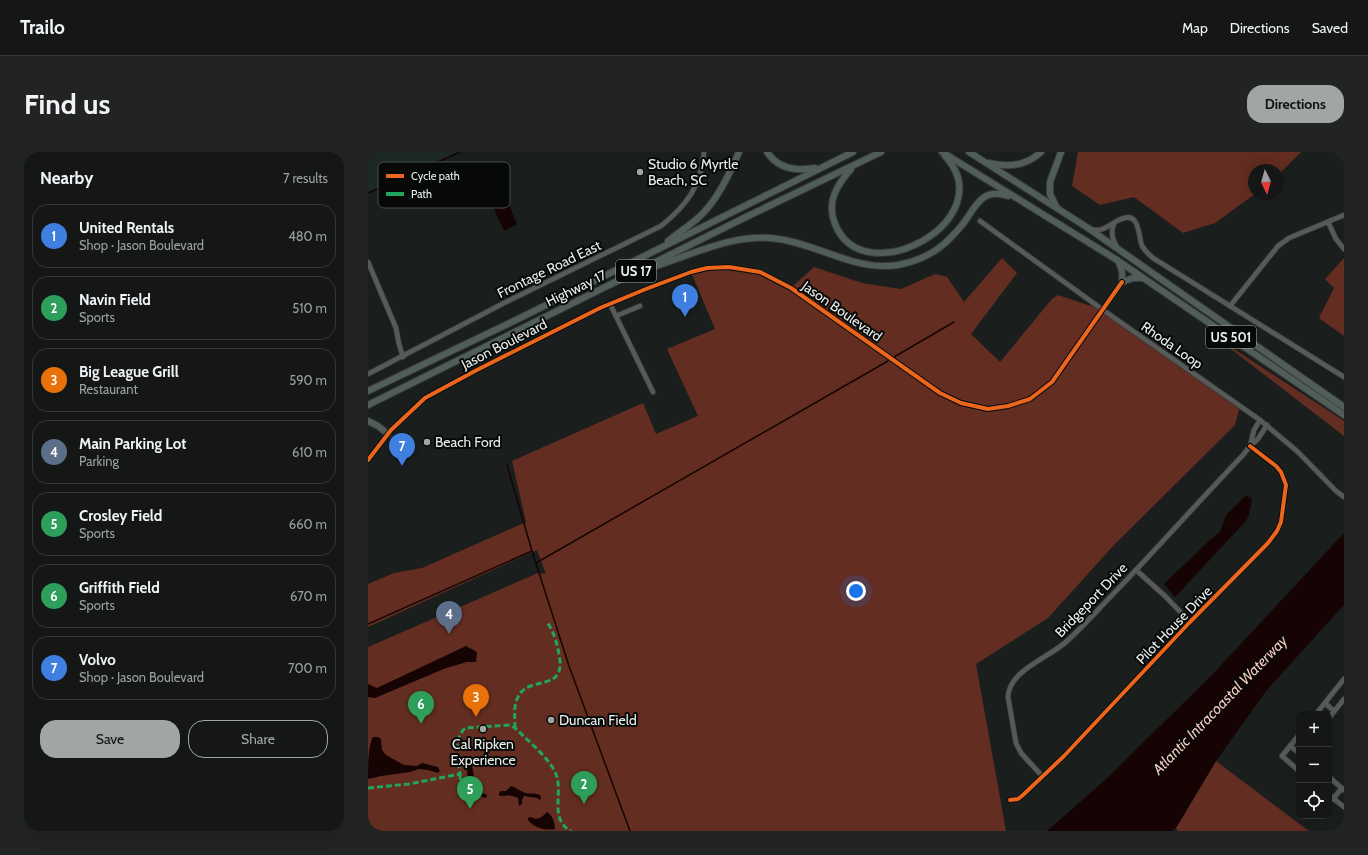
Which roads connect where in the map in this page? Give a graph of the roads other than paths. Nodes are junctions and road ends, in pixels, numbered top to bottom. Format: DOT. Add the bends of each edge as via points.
graph roads {
  1 [pos="704,152"];
  2 [pos="739,152"];
  3 [pos="767,152"];
  4 [pos="853,152"];
  5 [pos="881,152"];
  6 [pos="941,152"];
  7 [pos="969,152"];
  8 [pos="1041,152"];
  9 [pos="1061,152"];
  10 [pos="983,162"];
  11 [pos="853,166"];
  12 [pos="822,167"];
  13 [pos="1018,200"];
  14 [pos="1058,210"];
  15 [pos="1344,215"];
  16 [pos="980,220"];
  17 [pos="1115,222"];
  18 [pos="1328,222"];
  19 [pos="1088,228"];
  20 [pos="1344,249"];
  21 [pos="656,250"];
  22 [pos="1119,250"];
  23 [pos="1117,260"];
  24 [pos="368,262"];
  25 [pos="632,273"];
  26 [pos="1144,278"];
  27 [pos="1122,282"];
  28 [pos="610,304"];
  29 [pos="640,306"];
  30 [pos="1230,306"];
  31 [pos="1103,310"];
  32 [pos="616,316"];
  33 [pos="403,356"];
  34 [pos="368,374"];
  35 [pos="1344,377"];
  36 [pos="368,391"];
  37 [pos="653,392"];
  38 [pos="368,404"];
  39 [pos="1344,408"];
  40 [pos="1344,415"];
  41 [pos="1260,420"];
  42 [pos="368,421"];
  43 [pos="1267,425"];
  44 [pos="388,434"];
  45 [pos="1250,446"];
  46 [pos="368,460"];
  47 [pos="1344,497"];
  48 [pos="1136,570"];
  49 [pos="1190,622"];
  50 [pos="1344,679"];
  51 [pos="1344,699"];
  52 [pos="1325,703"];
  53 [pos="1318,711"];
  54 [pos="1334,711"];
  55 [pos="1332,714"];
  56 [pos="1296,739"];
  57 [pos="1290,746"];
  58 [pos="1296,750"];
  59 [pos="1296,768"];
  60 [pos="1042,776"];
  61 [pos="1332,780"];
  62 [pos="1343,789"];
  63 [pos="1334,799"];
  64 [pos="1010,800"];
  65 [pos="1344,807"];
  1 -- 33 [label="street, Frontage Road East" via="701,176 691,195 677,213 662,226 504,303"];
  2 -- 21 [label="highway" via="730,174 699,218"];
  3 -- 12 [label="highway" via="779,165 787,168 807,170"];
  4 -- 12 [label="highway, Highway 17 / US 17"];
  5 -- 11 [label="highway, Highway 17 / US 17"];
  6 -- 11 [label="highway" via="956,172 959,186 950,218 941,228 910,248 888,252 868,252 857,248 838,232 831,209 833,197 841,180"];
  6 -- 13 [label="highway, US 501"];
  7 -- 10 [label="highway, US 501"];
  8 -- 10 [label="highway" via="1026,163 1015,166"];
  9 -- 14 [label="highway" via="1050,182 1050,194"];
  10 -- 14 [label="highway, US 501"];
  11 -- 25 [label="highway, Highway 17 / US 17"];
  12 -- 21 [label="highway, Highway 17 / US 17"];
  13 -- 23 [label="highway, US 501"];
  13 -- 25 [label="highway" via="1001,194 989,194 980,200 963,224 943,245 925,256 900,264 865,264 805,244 776,238 755,238 717,244"];
  14 -- 19 [label="highway, US 501"];
  15 -- 18 [label="street"];
  16 -- 31 [label="street, Rhoda Loop"];
  17 -- 19 [label="street" via="1107,228"];
  17 -- 22 [label="street" via="1111,232"];
  17 -- 30 [label="street" via="1125,218 1135,222 1146,252"];
  18 -- 20 [label="street"];
  18 -- 30 [label="street" via="1289,238 1278,246"];
  19 -- 22 [label="highway, US 501"];
  21 -- 36 [label="highway, Highway 17 / US 17"];
  22 -- 39 [label="highway, US 501"];
  23 -- 26 [label="highway, US 501"];
  23 -- 27 [label="highway" via="1122,268"];
  24 -- 33 [label="street" via="396,328"];
  25 -- 38 [label="highway, Highway 17 / US 17"];
  26 -- 27 [label="highway"];
  26 -- 40 [label="highway, US 501"];
  27 -- 31 [label="street, Jason Boulevard"];
  28 -- 31 [label="street, Jason Boulevard" via="707,268 729,267 760,272 791,288 940,393 961,403 988,409 1030,399 1052,382"];
  28 -- 32 [label="street"];
  28 -- 44 [label="street, Jason Boulevard" via="425,398"];
  29 -- 32 [label="street"];
  30 -- 35 [label="street"];
  31 -- 41 [label="street, Rhoda Loop"];
  32 -- 37 [label="street"];
  33 -- 34 [label="street, Frontage Road East"];
  41 -- 43 [label="street, Rhoda Loop"];
  41 -- 45 [label="street, Bridgeport Drive" via="1254,430"];
  42 -- 44 [label="highway"];
  43 -- 45 [label="street, Bridgeport Drive"];
  43 -- 47 [label="street, Rhoda Loop"];
  44 -- 46 [label="street, Jason Boulevard"];
  45 -- 48 [label="street, Bridgeport Drive"];
  45 -- 49 [label="street, Pilot House Drive" via="1276,466 1285,478 1286,494 1281,522 1268,543"];
  48 -- 49 [label="street"];
  48 -- 60 [label="street, Bridgeport Drive" via="1061,647 1020,673 1010,684 1008,697 1016,743 1021,753"];
  49 -- 60 [label="street, Pilot House Drive" via="1064,756"];
  50 -- 52 [label="street"];
  51 -- 54 [label="street"];
  52 -- 53 [label="street"];
  52 -- 54 [label="street"];
  54 -- 55 [label="street"];
  56 -- 57 [label="street"];
  57 -- 58 [label="street"];
  57 -- 59 [label="street" via="1282,756"];
  60 -- 64 [label="street, Pilot House Drive" via="1018,799"];
  61 -- 62 [label="street"];
  62 -- 63 [label="street"];
  63 -- 65 [label="street"];
}
